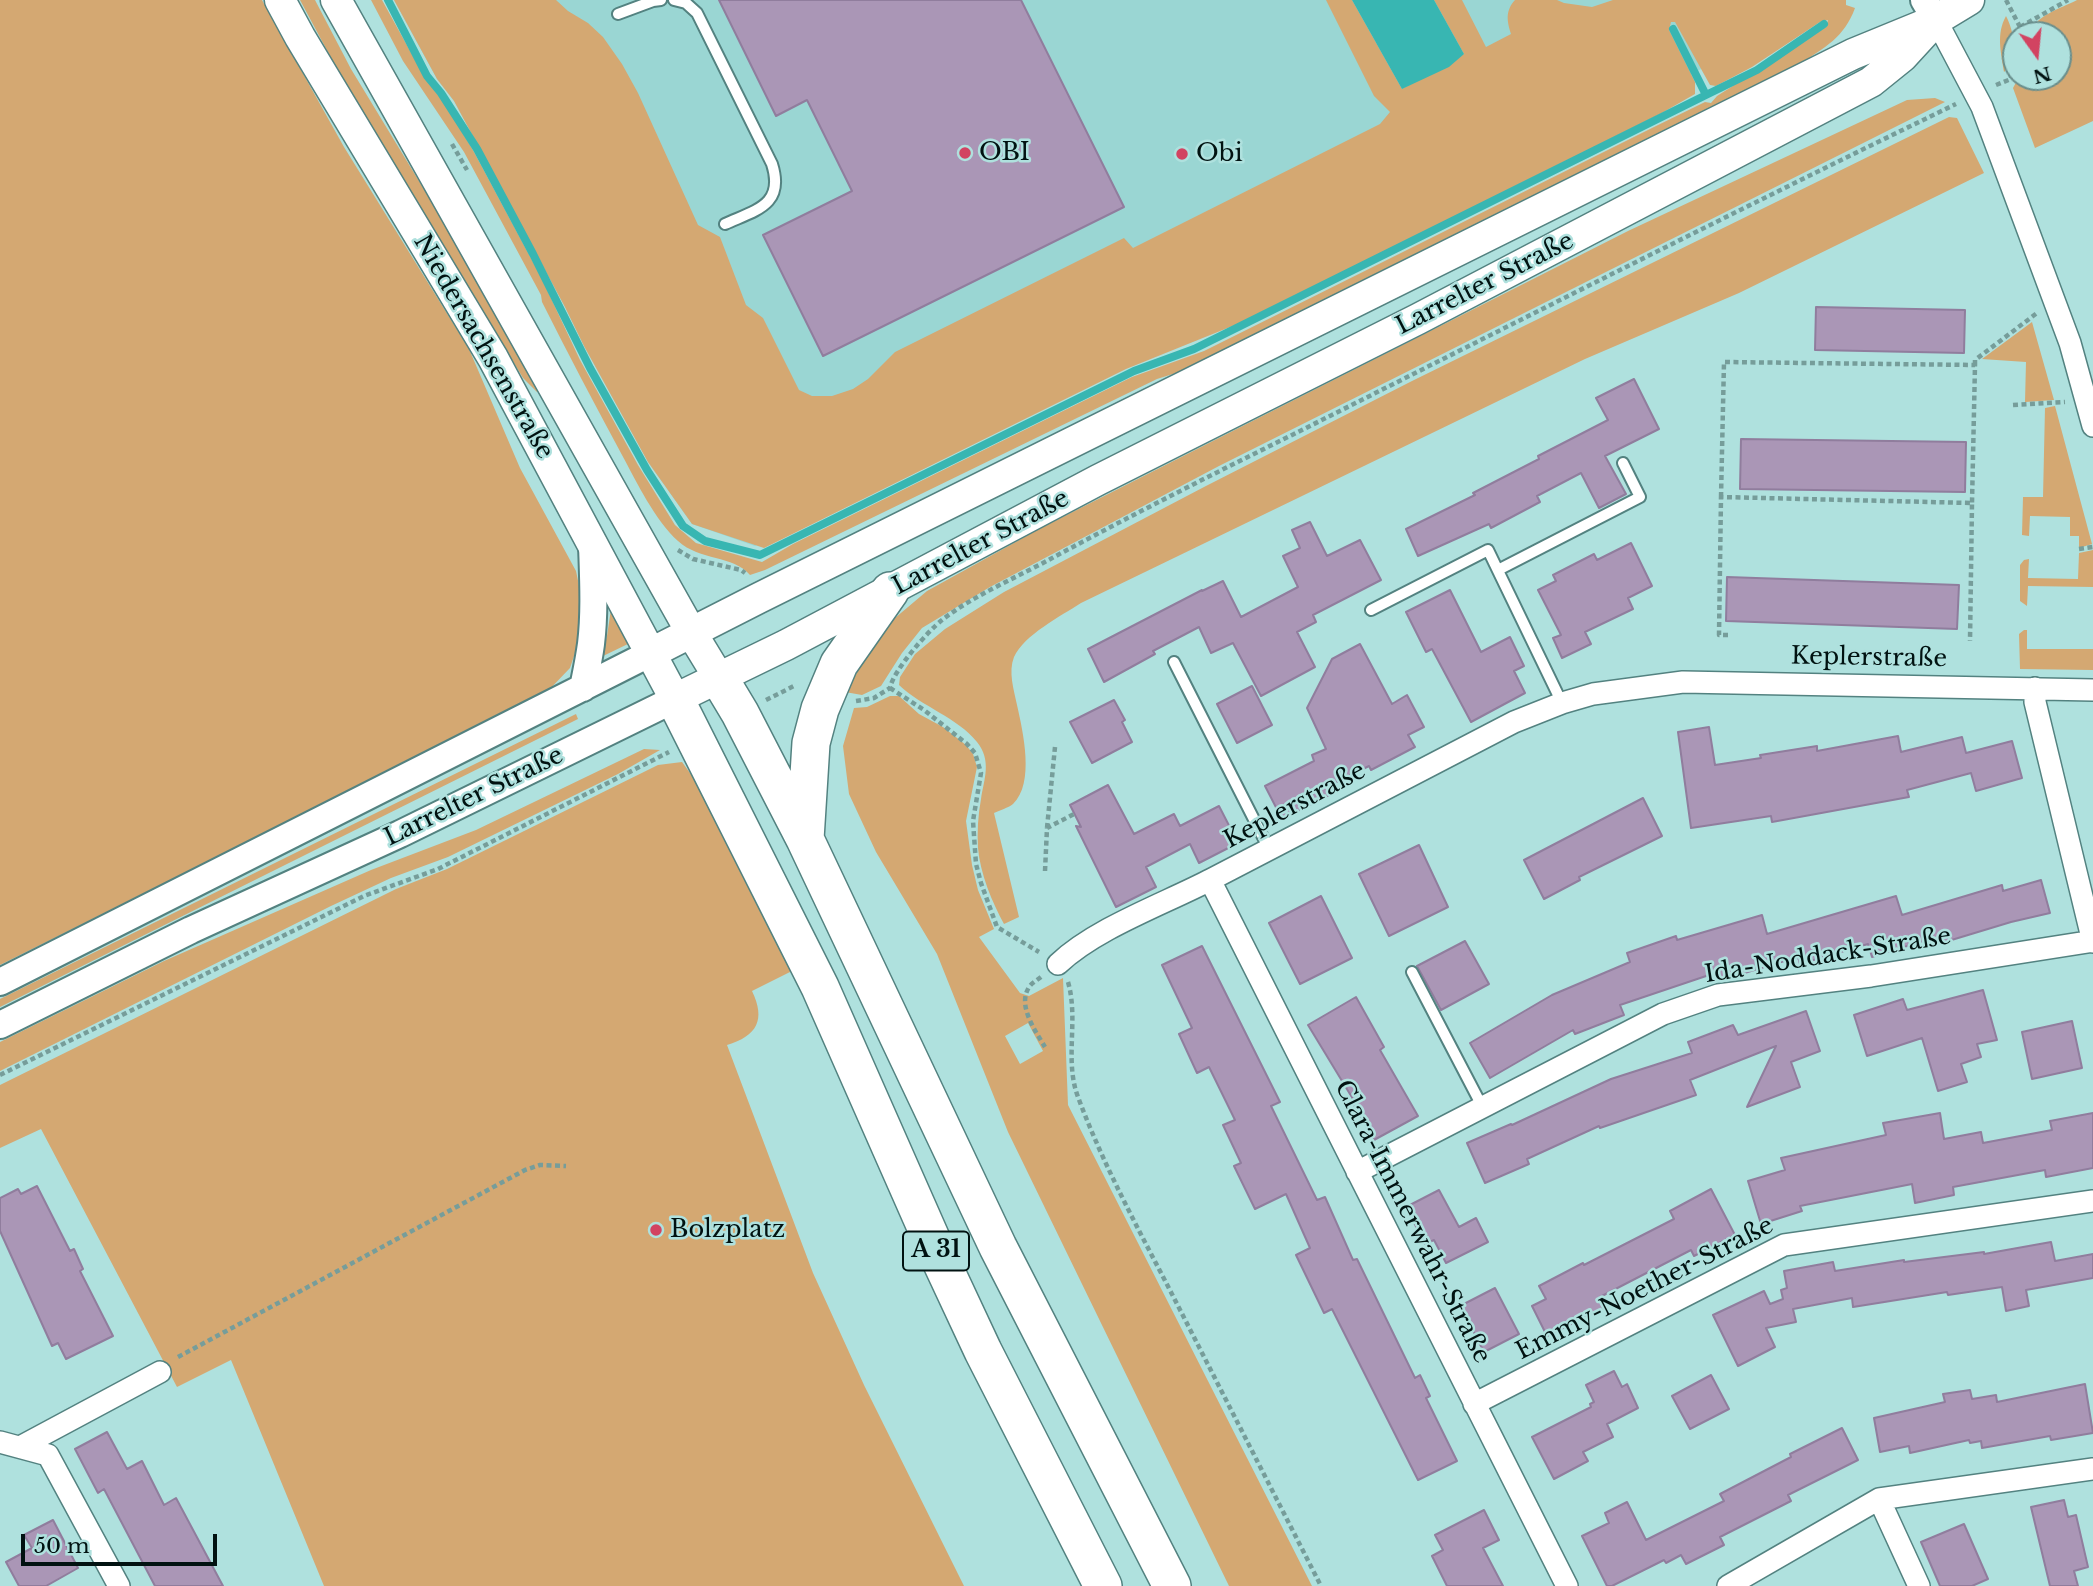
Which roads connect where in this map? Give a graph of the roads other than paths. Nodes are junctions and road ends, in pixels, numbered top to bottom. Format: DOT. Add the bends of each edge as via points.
graph roads {
  1 [pos="280,0"];
  2 [pos="336,0"];
  3 [pos="661,0"];
  4 [pos="674,0"];
  5 [pos="1969,0"];
  6 [pos="1930,10"];
  7 [pos="618,14"];
  8 [pos="725,224"];
  9 [pos="2093,426"];
  10 [pos="1623,463"];
  11 [pos="592,542"];
  12 [pos="1497,570"];
  13 [pos="890,591"];
  14 [pos="1371,610"];
  15 [pos="691,632"];
  16 [pos="652,653"];
  17 [pos="1174,662"];
  18 [pos="719,678"];
  19 [pos="583,688"];
  20 [pos="2035,688"];
  21 [pos="2093,690"];
  22 [pos="675,699"];
  23 [pos="1562,703"];
  24 [pos="805,839"];
  25 [pos="1269,849"];
  26 [pos="1210,880"];
  27 [pos="2093,942"];
  28 [pos="1058,964"];
  29 [pos="1412,972"];
  30 [pos="0,982"];
  31 [pos="0,1025"];
  32 [pos="1483,1108"];
  33 [pos="1357,1172"];
  34 [pos="2093,1200"];
  35 [pos="160,1372"];
  36 [pos="1474,1404"];
  37 [pos="10,1445"];
  38 [pos="2092,1474"];
  39 [pos="1879,1499"];
  40 [pos="1734,1585"];
  41 [pos="119,1586"];
  42 [pos="1103,1586"];
  43 [pos="1172,1586"];
  44 [pos="1567,1586"];
  45 [pos="1919,1586"];
  1 -- 11 [label="main road, Niedersachsenstraße" via="493,358"];
  2 -- 15 [label="main road, Niedersachsenstraße"];
  3 -- 7 [label="lane"];
  4 -- 8 [label="lane" via="697,13 776,179 767,202"];
  5 -- 6 [label="main road, Larrelter Straße"];
  6 -- 9 [label="street" via="1976,94 2054,299"];
  6 -- 13 [label="main road, Larrelter Straße" via="1902,57 1871,82"];
  6 -- 15 [label="main road, Larrelter Straße" via="1853,54"];
  10 -- 12 [label="lane" via="1640,497"];
  11 -- 16 [label="main road, Niedersachsenstraße"];
  11 -- 19 [label="street" via="593,617"];
  12 -- 14 [label="lane" via="1488,550"];
  12 -- 23 [label="lane"];
  13 -- 18 [label="main road, Larrelter Straße"];
  13 -- 24 [label="highway" via="839,663 820,709 811,743"];
  15 -- 16 [label="main road, Larrelter Straße"];
  15 -- 18 [label="main road, Niedersachsenstraße"];
  16 -- 19 [label="street, Larrelter Straße"];
  16 -- 22 [label="main road, Niedersachsenstraße"];
  17 -- 25 [label="lane"];
  18 -- 22 [label="main road, Larrelter Straße"];
  18 -- 24 [label="highway"];
  19 -- 30 [label="street, Larrelter Straße"];
  20 -- 21 [label="street, Keplerstraße"];
  20 -- 23 [label="street, Keplerstraße" via="1683,682 1593,694"];
  20 -- 27 [label="street"];
  22 -- 31 [label="street, Larrelter Straße"];
  22 -- 42 [label="highway, A 31" via="820,987 983,1351"];
  23 -- 25 [label="street, Keplerstraße" via="1514,722"];
  24 -- 43 [label="highway" via="998,1247"];
  25 -- 26 [label="street, Keplerstraße"];
  26 -- 28 [label="street, Keplerstraße" via="1073,950"];
  26 -- 33 [label="street, Clara-Immerwahr-Straße"];
  27 -- 32 [label="street, Ida-Noddack-Straße" via="1718,995 1663,1014"];
  29 -- 32 [label="lane"];
  32 -- 33 [label="street, Ida-Noddack-Straße"];
  33 -- 36 [label="street, Clara-Immerwahr-Straße"];
  34 -- 36 [label="street, Emmy-Noether-Straße" via="1784,1245"];
  35 -- 37 [label="street"];
  36 -- 44 [label="street, Clara-Immerwahr-Straße"];
  37 -- 41 [label="street" via="48,1455"];
  38 -- 39 [label="street"];
  39 -- 40 [label="street"];
  39 -- 45 [label="street"];
}
